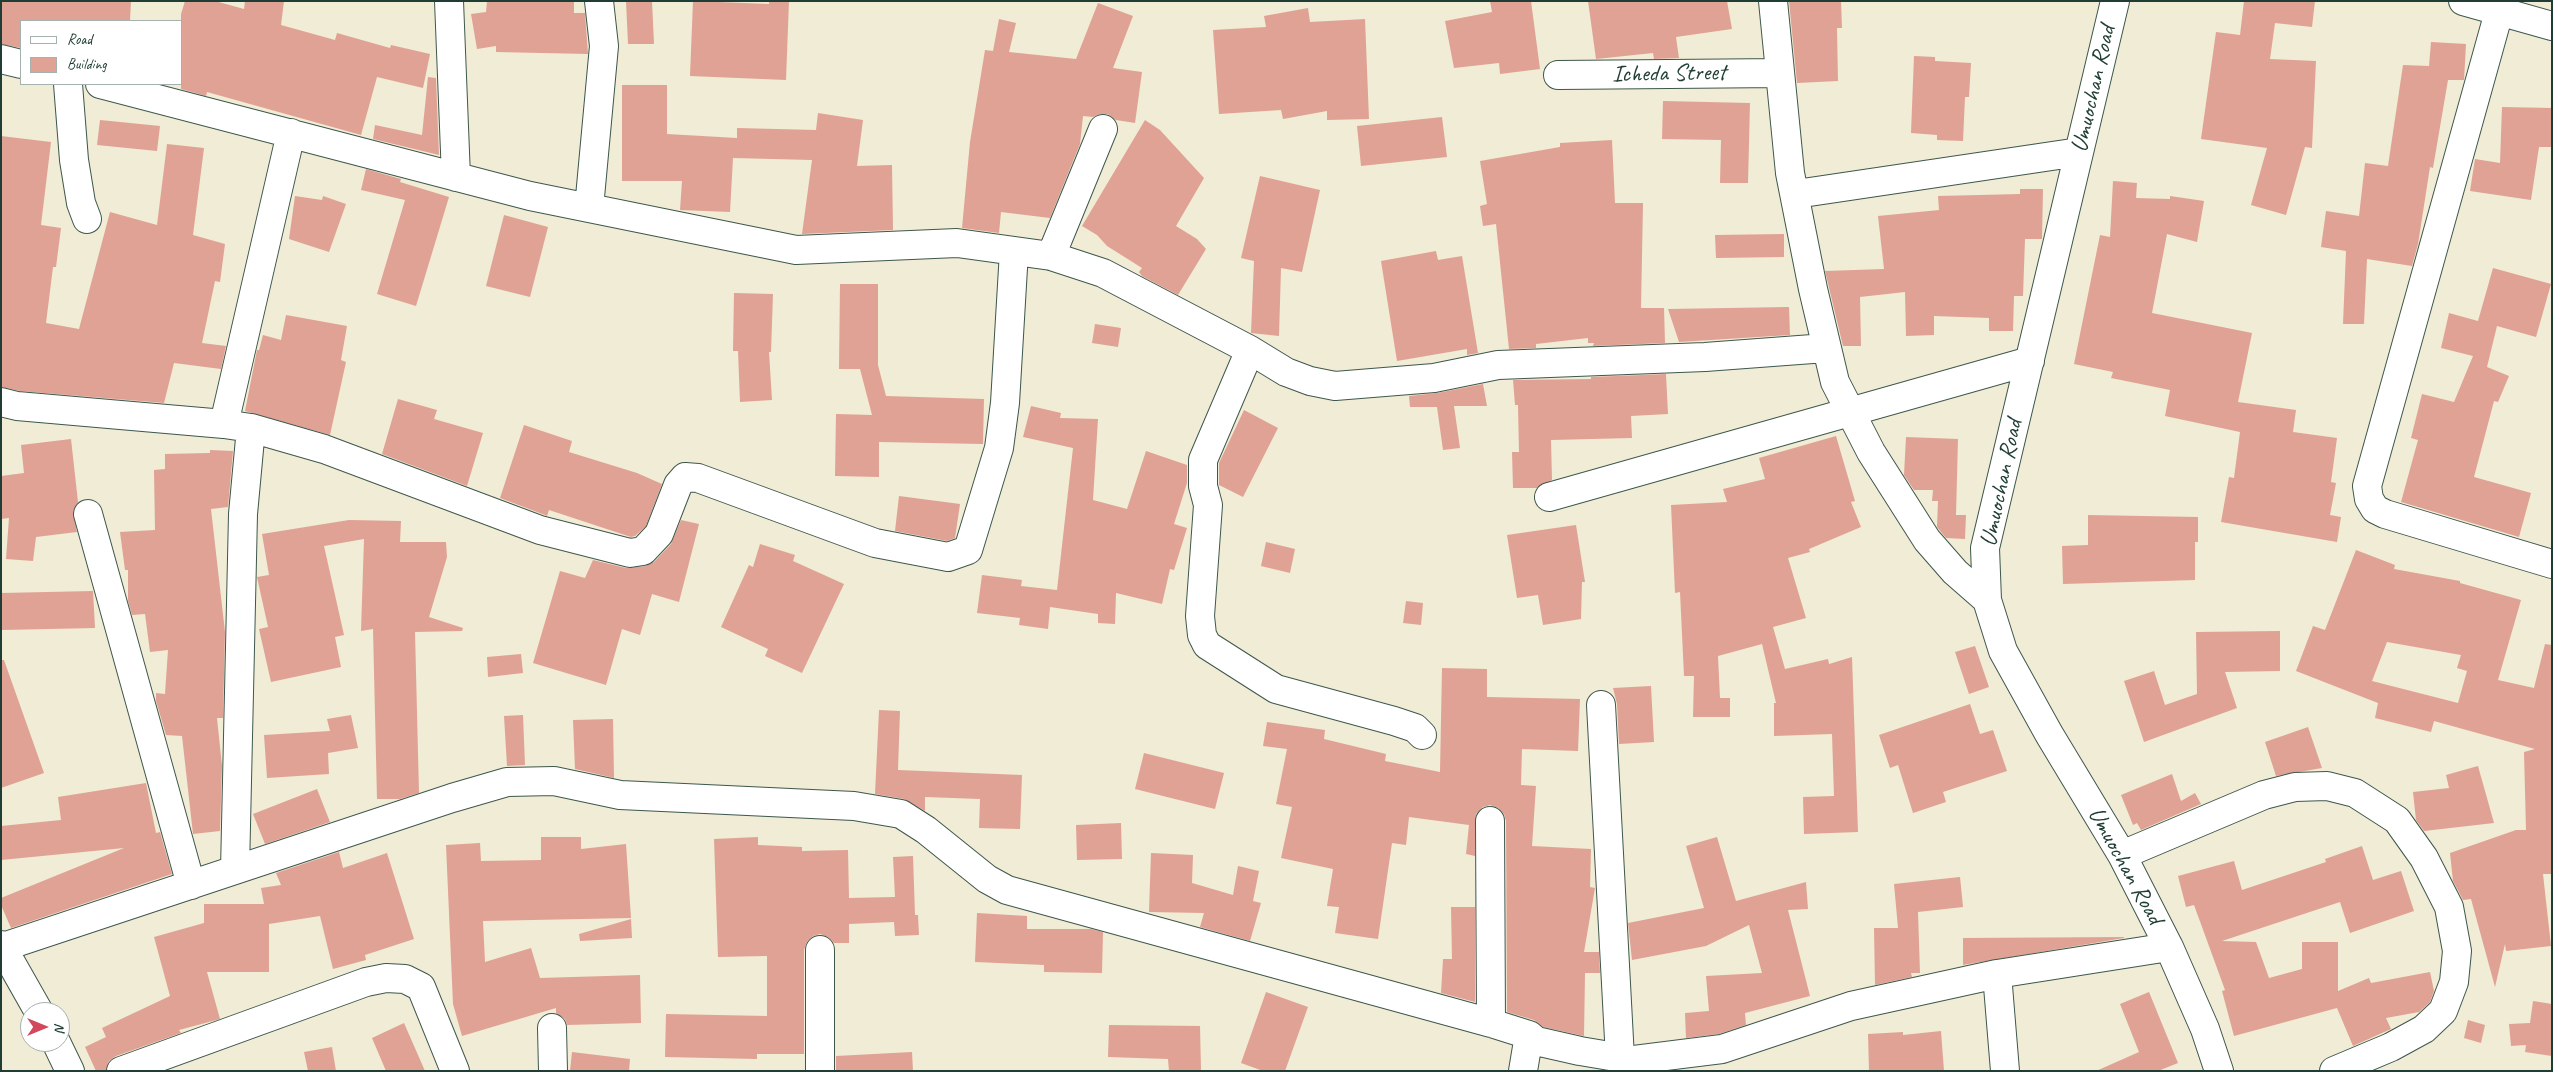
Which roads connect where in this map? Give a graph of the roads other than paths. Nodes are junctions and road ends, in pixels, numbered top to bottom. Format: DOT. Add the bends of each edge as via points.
graph roads {
  1 [pos="450,1"];
  2 [pos="599,1"];
  3 [pos="1773,1"];
  4 [pos="2115,1"];
  5 [pos="2463,1"];
  6 [pos="2499,12"];
  7 [pos="2552,26"];
  8 [pos="1,59"];
  9 [pos="20,64"];
  10 [pos="1780,73"];
  11 [pos="1558,75"];
  12 [pos="68,85"];
  13 [pos="104,85"];
  14 [pos="1104,129"];
  15 [pos="291,134"];
  16 [pos="2079,152"];
  17 [pos="456,177"];
  18 [pos="1796,194"];
  19 [pos="589,208"];
  20 [pos="87,219"];
  21 [pos="1014,250"];
  22 [pos="1052,256"];
  23 [pos="1826,348"];
  24 [pos="1250,350"];
  25 [pos="2030,361"];
  26 [pos="1,402"];
  27 [pos="1849,412"];
  28 [pos="224,424"];
  29 [pos="251,428"];
  30 [pos="1549,497"];
  31 [pos="88,514"];
  32 [pos="2552,564"];
  33 [pos="1986,600"];
  34 [pos="1602,705"];
  35 [pos="1422,735"];
  36 [pos="1490,821"];
  37 [pos="2122,855"];
  38 [pos="234,870"];
  39 [pos="191,885"];
  40 [pos="2,946"];
  41 [pos="2169,947"];
  42 [pos="820,950"];
  43 [pos="1997,974"];
  44 [pos="33,1002"];
  45 [pos="1492,1023"];
  46 [pos="552,1028"];
  47 [pos="1529,1035"];
  48 [pos="61,1052"];
  49 [pos="1620,1058"];
  50 [pos="1696,1062"];
  51 [pos="70,1071"];
  52 [pos="121,1071"];
  53 [pos="455,1071"];
  54 [pos="553,1071"];
  55 [pos="820,1071"];
  56 [pos="1523,1071"];
  57 [pos="2005,1071"];
  58 [pos="2220,1071"];
  59 [pos="2334,1071"];
  1 -- 17 [label="street"];
  2 -- 19 [label="street" via="604,46"];
  3 -- 10 [label="street"];
  4 -- 16 [label="street, Umuochan Road"];
  5 -- 6 [label="street"];
  6 -- 7 [label="street"];
  6 -- 32 [label="street" via="2367,486 2374,509 2385,514"];
  8 -- 9 [label="street"];
  10 -- 11 [label="street, Icheda Street"];
  10 -- 18 [label="street" via="1790,173"];
  12 -- 20 [label="street" via="74,160"];
  13 -- 15 [label="street"];
  14 -- 22 [label="street"];
  15 -- 17 [label="street"];
  15 -- 28 [label="street"];
  16 -- 18 [label="street"];
  16 -- 25 [label="street, Umuochan Road"];
  17 -- 19 [label="street"];
  18 -- 23 [label="street"];
  19 -- 21 [label="street" via="796,250 957,243"];
  21 -- 22 [label="street"];
  21 -- 29 [label="street" via="1005,403 999,448 968,550 955,556 941,557 874,543 706,481 685,477 678,484 659,534 643,551 630,554 540,530 324,450"];
  22 -- 24 [label="street" via="1103,273"];
  23 -- 24 [label="street" via="1705,358 1498,365 1434,378 1335,386 1286,372"];
  23 -- 27 [label="street" via="1835,382"];
  24 -- 35 [label="street" via="1203,460 1208,505 1200,616 1202,635 1207,645 1276,689 1394,721 1414,728"];
  25 -- 27 [label="street"];
  25 -- 33 [label="street, Umuochan Road" via="1985,548"];
  26 -- 28 [label="street"];
  27 -- 30 [label="street"];
  27 -- 33 [label="street" via="1927,540"];
  28 -- 29 [label="street"];
  29 -- 38 [label="street" via="243,514"];
  31 -- 39 [label="street"];
  33 -- 37 [label="street, Umuochan Road" via="2003,652"];
  34 -- 49 [label="street"];
  36 -- 45 [label="street"];
  37 -- 41 [label="street, Umuochan Road"];
  37 -- 59 [label="street" via="2264,795 2295,788 2327,786 2355,793 2397,820 2424,858 2449,907 2457,952 2454,982 2442,1011 2424,1029"];
  38 -- 39 [label="street"];
  38 -- 45 [label="street" via="507,782 554,781 620,795 854,806 900,814 914,821 968,865 1007,890"];
  39 -- 40 [label="street"];
  40 -- 44 [label="street"];
  41 -- 43 [label="street"];
  41 -- 58 [label="street, Umuochan Road"];
  42 -- 55 [label="street"];
  43 -- 50 [label="street" via="1851,1006 1722,1049"];
  43 -- 57 [label="street"];
  45 -- 47 [label="street"];
  46 -- 54 [label="street"];
  47 -- 49 [label="street" via="1536,1040"];
  47 -- 56 [label="street"];
  48 -- 51 [label="street"];
  49 -- 50 [label="street"];
  52 -- 53 [label="street" via="366,982 386,978 405,979 421,987"];
}
